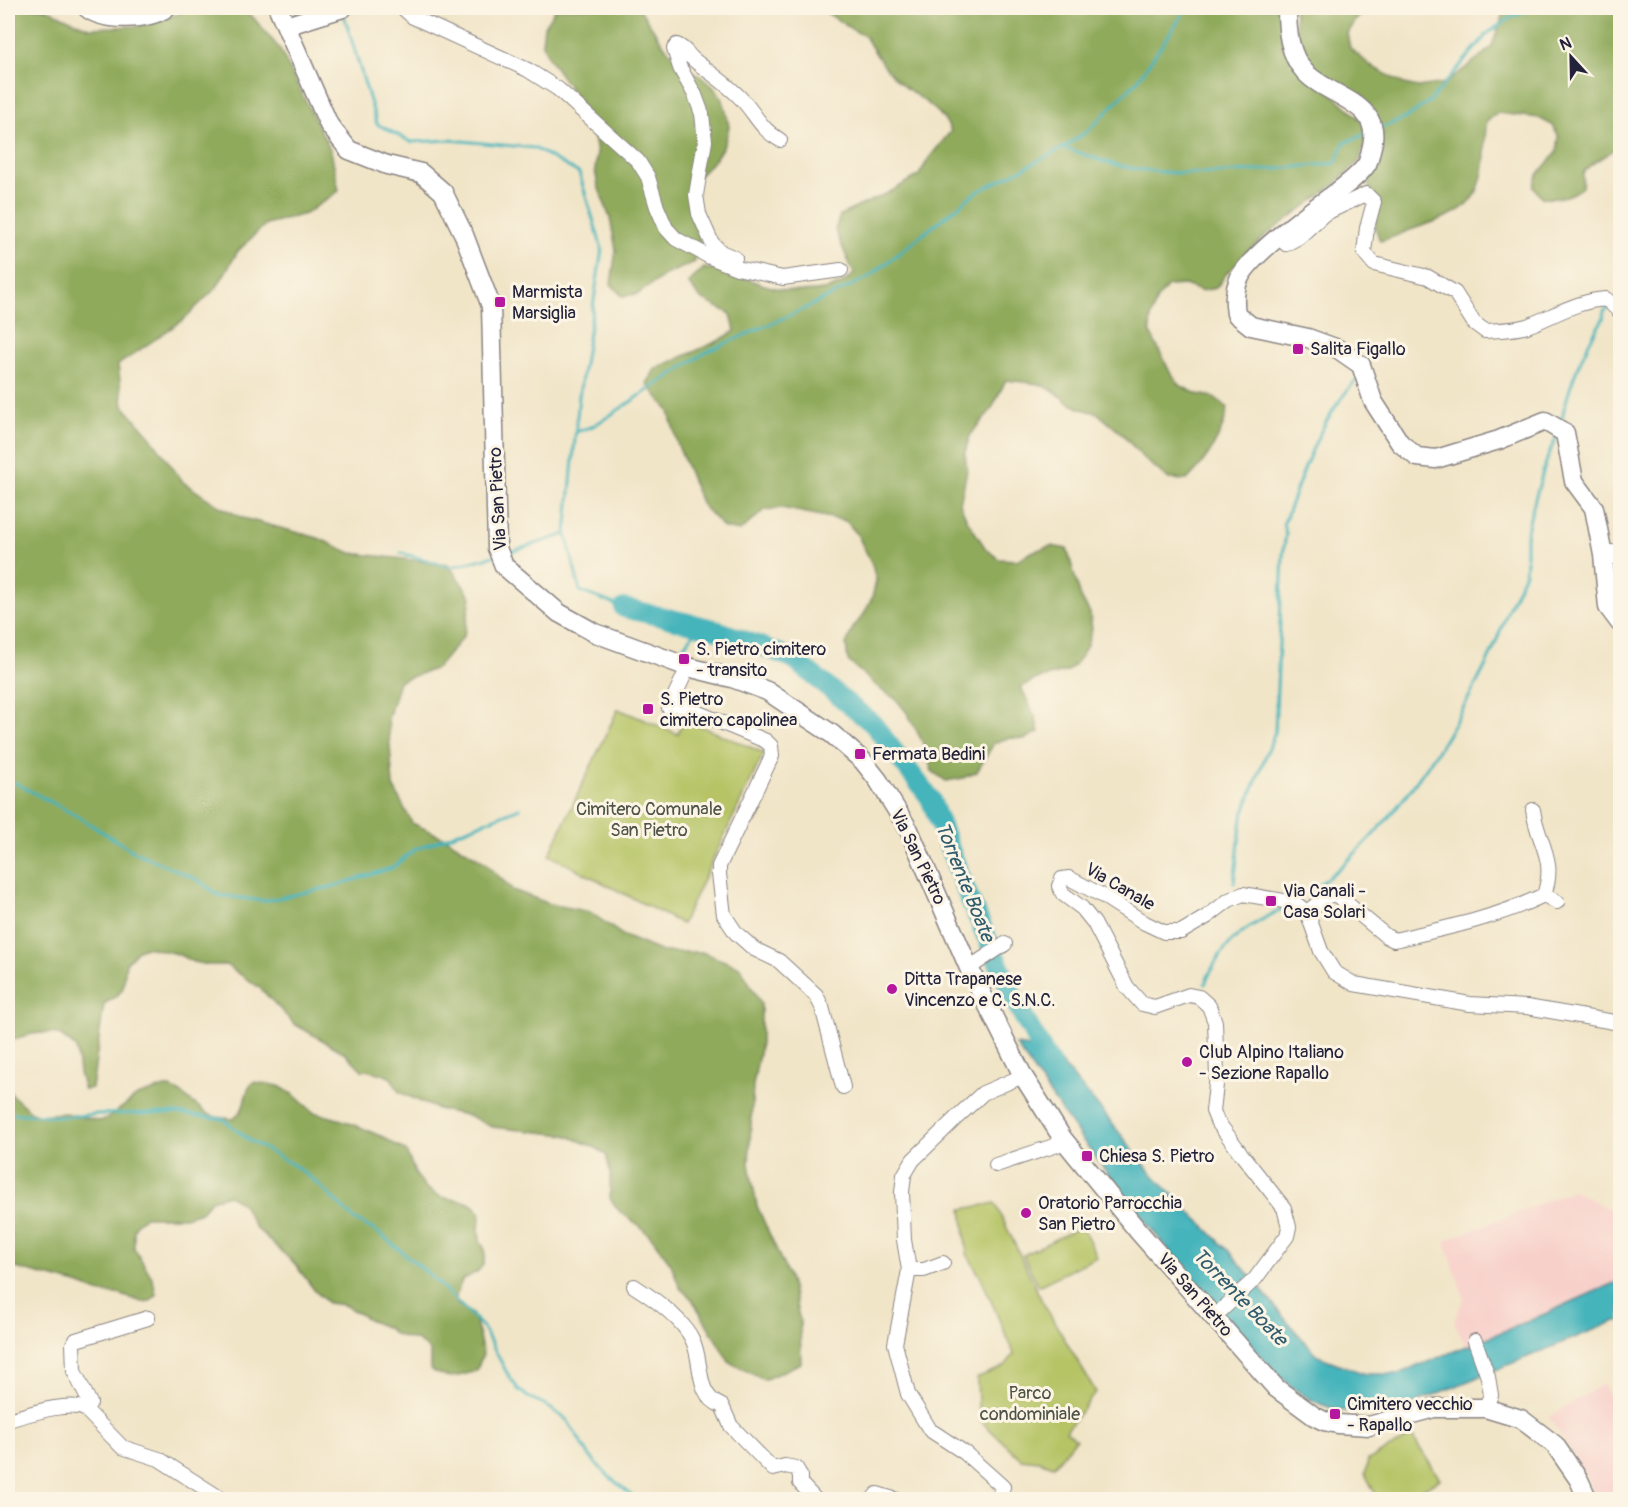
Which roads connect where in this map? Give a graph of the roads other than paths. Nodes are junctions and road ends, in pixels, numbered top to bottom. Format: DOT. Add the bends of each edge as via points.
graph roads {
  1 [pos="87,8"];
  2 [pos="166,8"];
  3 [pos="278,8"];
  4 [pos="343,8"];
  5 [pos="403,8"];
  6 [pos="1287,8"];
  7 [pos="294,24"];
  8 [pos="780,140"];
  9 [pos="1279,237"];
  10 [pos="737,268"];
  11 [pos="841,270"];
  12 [pos="1620,312"];
  13 [pos="1612,558"];
  14 [pos="1620,623"];
  15 [pos="688,666"];
  16 [pos="1533,810"];
  17 [pos="1544,895"];
  18 [pos="1557,902"];
  19 [pos="1307,912"];
  20 [pos="1001,947"];
  21 [pos="969,968"];
  22 [pos="1620,1023"];
  23 [pos="1023,1076"];
  24 [pos="843,1087"];
  25 [pos="1063,1138"];
  26 [pos="996,1165"];
  27 [pos="944,1263"];
  28 [pos="909,1270"];
  29 [pos="634,1286"];
  30 [pos="1217,1315"];
  31 [pos="148,1318"];
  32 [pos="1475,1341"];
  33 [pos="1485,1408"];
  34 [pos="85,1409"];
  35 [pos="8,1420"];
  36 [pos="1000,1493"];
  37 [pos="223,1500"];
  38 [pos="816,1500"];
  39 [pos="872,1500"];
  40 [pos="897,1500"];
  41 [pos="1588,1500"];
  1 -- 2 [label="street" via="109,17 143,16"];
  3 -- 7 [label="street, Via San Pietro"];
  4 -- 7 [label="street"];
  5 -- 10 [label="street" via="413,17 528,70 558,89 638,161 648,177 666,228 676,239"];
  6 -- 9 [label="street" via="1294,56 1305,73 1370,118 1375,139 1367,164"];
  7 -- 15 [label="street, Via San Pietro" via="329,124 349,150 421,173 443,192 464,235 491,306 497,548 504,566 559,613 595,633"];
  8 -- 10 [label="street" via="758,123 731,89 677,45 674,49 680,68 702,114 705,141 696,195 699,214 712,243 734,257"];
  9 -- 12 [label="street" via="1286,244 1323,214 1366,194 1374,202 1364,252 1374,264 1428,277 1446,287 1485,331 1525,327 1593,300 1606,299"];
  9 -- 13 [label="street" via="1240,277 1234,298 1236,314 1251,326 1338,349 1361,365 1373,401 1400,443 1417,458 1436,459 1545,421 1565,433 1574,481 1594,508"];
  10 -- 11 [label="street" via="783,278"];
  13 -- 14 [label="street" via="1608,608"];
  15 -- 21 [label="street, Via San Pietro" via="767,691 852,749 878,780 909,830"];
  15 -- 24 [label="street" via="670,706 771,746 772,756 720,866 724,915 754,949 779,960 816,995"];
  16 -- 17 [label="street" via="1549,861"];
  17 -- 18 [label="street"];
  17 -- 19 [label="street" via="1470,923 1394,939 1333,894"];
  19 -- 22 [label="street" via="1321,951 1334,972 1354,984"];
  19 -- 30 [label="street, Via Canale" via="1295,903 1243,894 1181,932 1164,932 1069,878 1062,879 1059,886 1094,923 1127,987 1142,1004 1155,1007 1189,995 1209,1006 1215,1022 1217,1076 1213,1111 1238,1151 1284,1208 1287,1236 1255,1279"];
  20 -- 21 [label="street"];
  21 -- 23 [label="street, Via San Pietro"];
  23 -- 25 [label="street, Via San Pietro"];
  23 -- 28 [label="street" via="983,1093 913,1160 904,1175 904,1240"];
  25 -- 26 [label="street" via="1057,1145"];
  25 -- 30 [label="street, Via San Pietro" via="1139,1232"];
  27 -- 28 [label="street"];
  28 -- 36 [label="street" via="895,1344 908,1394 930,1430 965,1453"];
  29 -- 38 [label="street" via="662,1304 692,1337 703,1387 711,1402 722,1406 731,1426 773,1469 796,1468 800,1483"];
  30 -- 33 [label="street, Via San Pietro" via="1276,1388 1324,1421 1369,1426 1434,1408"];
  31 -- 34 [label="street" via="73,1344 74,1371 90,1403"];
  32 -- 33 [label="street" via="1491,1395"];
  33 -- 41 [label="street, Via San Pietro" via="1521,1419 1555,1445"];
  34 -- 35 [label="street" via="73,1406"];
  34 -- 37 [label="street" via="122,1447 159,1459"];
  39 -- 40 [label="street" via="877,1494"];
}
